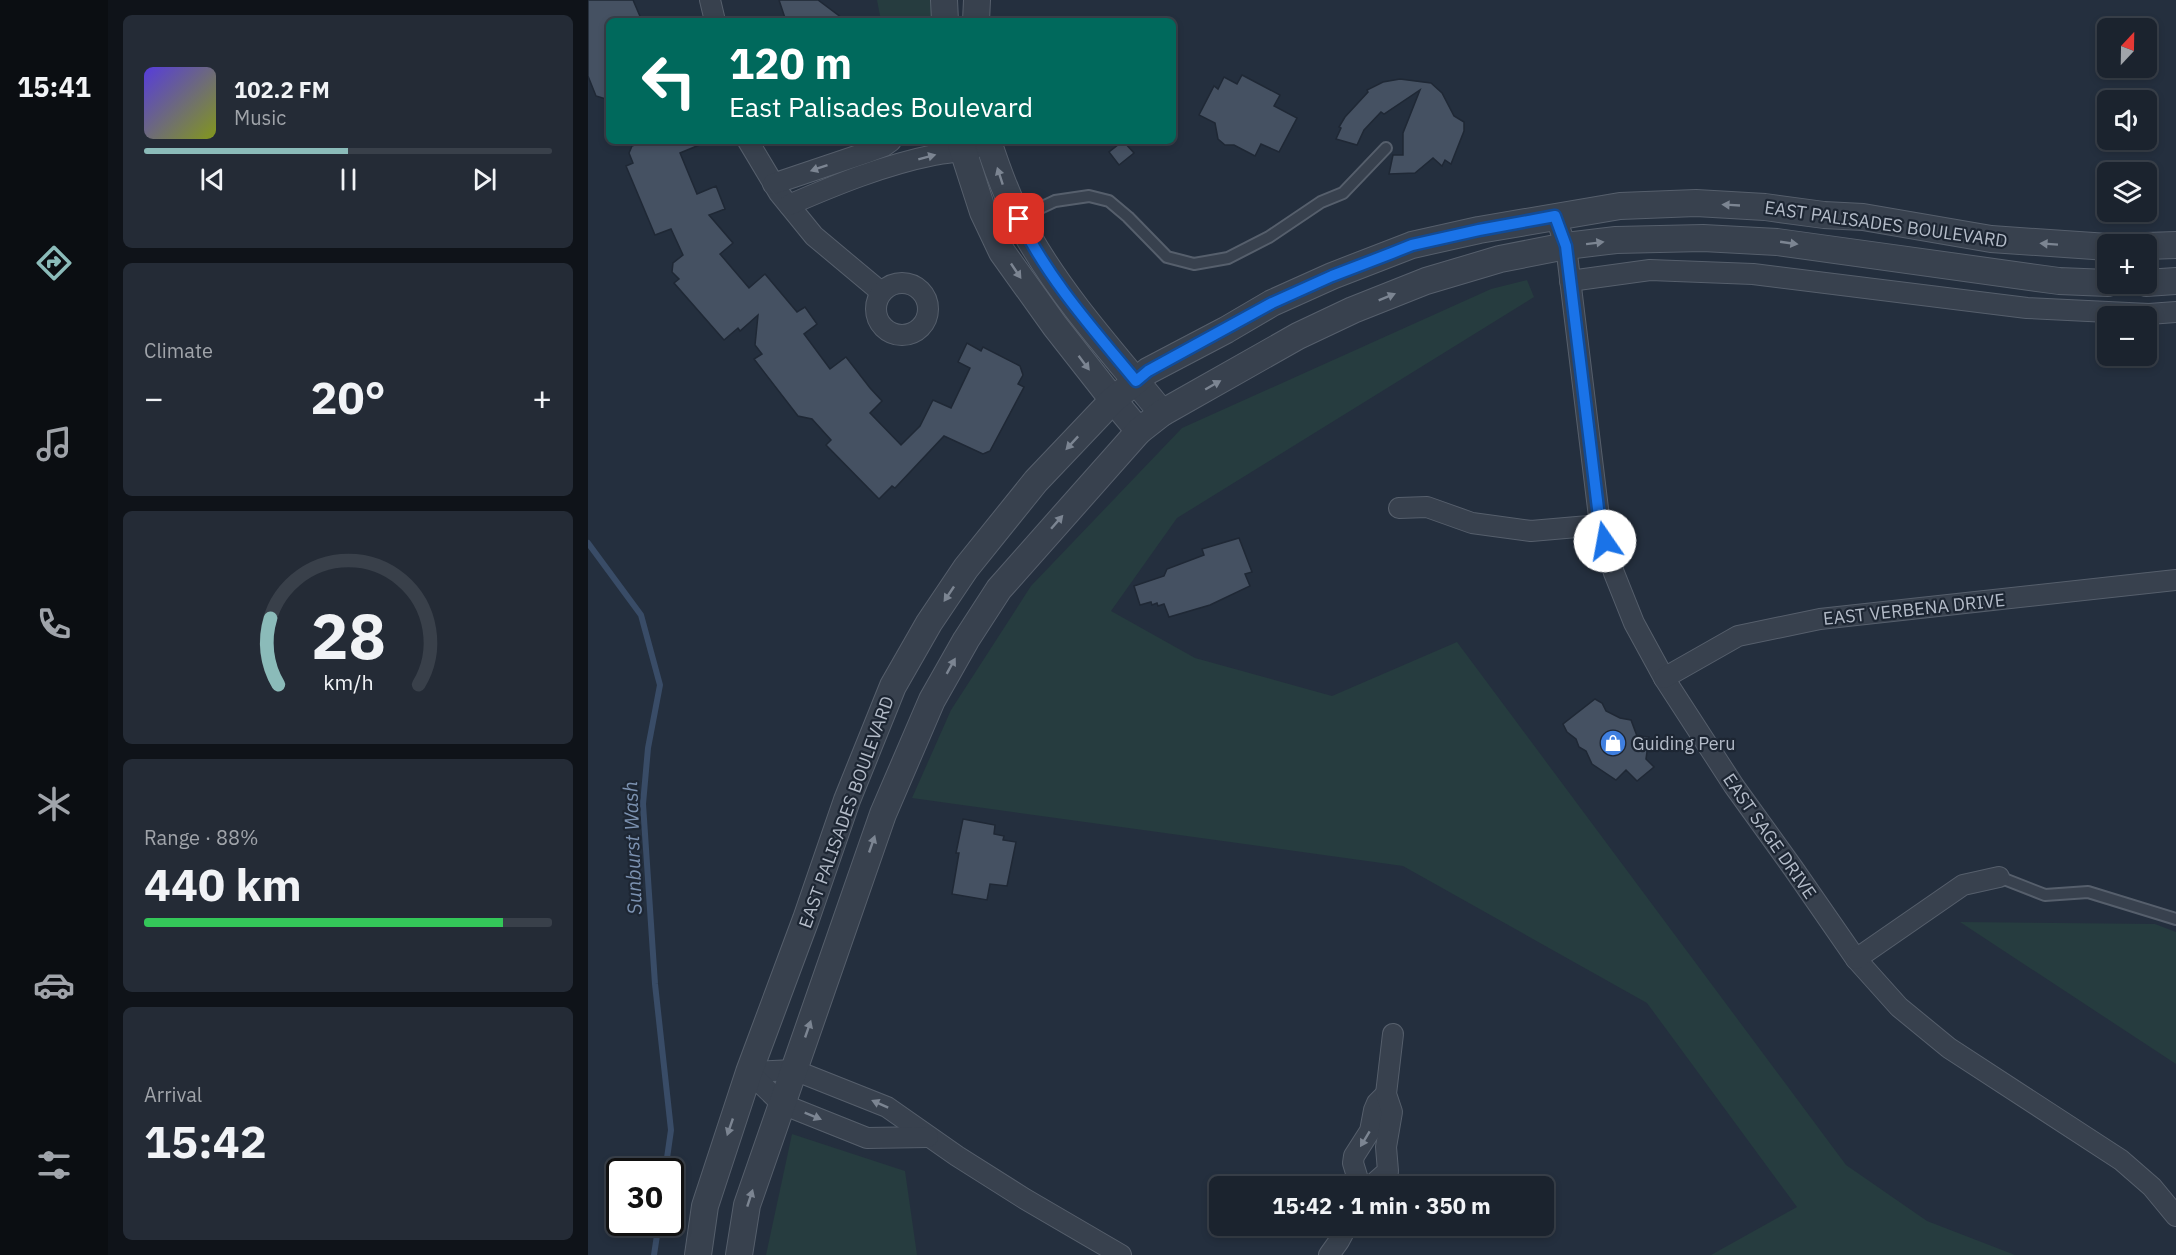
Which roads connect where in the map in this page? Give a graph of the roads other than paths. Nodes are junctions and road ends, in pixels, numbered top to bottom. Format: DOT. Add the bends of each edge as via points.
graph roads {
  1 [pos="710,0"];
  2 [pos="944,0"];
  3 [pos="977,0"];
  4 [pos="714,18"];
  5 [pos="945,18"];
  6 [pos="976,18"];
  7 [pos="750,144"];
  8 [pos="887,144"];
  9 [pos="990,144"];
  10 [pos="962,146"];
  11 [pos="1386,148"];
  12 [pos="773,184"];
  13 [pos="789,205"];
  14 [pos="1555,216"];
  15 [pos="1019,219"];
  16 [pos="2176,245"];
  17 [pos="1566,246"];
  18 [pos="2097,246"];
  19 [pos="2157,246"];
  20 [pos="2176,280"];
  21 [pos="1570,281"];
  22 [pos="2157,282"];
  23 [pos="2097,283"];
  24 [pos="881,292"];
  25 [pos="2176,312"];
  26 [pos="1136,381"];
  27 [pos="1113,400"];
  28 [pos="1162,413"];
  29 [pos="1139,431"];
  30 [pos="1399,508"];
  31 [pos="1600,525"];
  32 [pos="2176,580"];
  33 [pos="1664,678"];
  34 [pos="1999,877"];
  35 [pos="2176,919"];
  36 [pos="1856,959"];
  37 [pos="1393,1034"];
  38 [pos="794,1070"];
  39 [pos="748,1072"];
  40 [pos="1386,1094"];
  41 [pos="782,1104"];
  42 [pos="928,1137"];
  43 [pos="1357,1176"];
  44 [pos="1382,1176"];
  45 [pos="2176,1216"];
  46 [pos="1342,1236"];
  47 [pos="698,1255"];
  48 [pos="739,1255"];
  49 [pos="1121,1255"];
  50 [pos="1329,1255"];
  1 -- 4 [label="street"];
  2 -- 5 [label="street"];
  3 -- 6 [label="street"];
  7 -- 12 [label="street"];
  8 -- 12 [label="street, one-way"];
  15 -- 9 [label="street, one-way" via="1004,189"];
  13 -- 10 [label="street, one-way" via="871,173"];
  10 -- 27 [label="street, one-way" via="983,212 1002,252"];
  11 -- 15 [label="lane" via="1343,193 1228,258 1194,264 1167,257 1109,201 1089,196 1055,201"];
  12 -- 13 [label="street"];
  13 -- 24 [label="street" via="814,236"];
  14 -- 17 [label="street, EAST SAGE DRIVE"];
  18 -- 14 [label="street, EAST PALISADES BOULEVARD, one-way" via="1991,239 1863,218 1696,203 1620,206"];
  14 -- 26 [label="street, EAST PALISADES BOULEVARD" via="1412,245 1332,276 1272,303"];
  15 -- 26 [label="street" via="1077,309"];
  16 -- 19 [label="street"];
  17 -- 21 [label="street, EAST SAGE DRIVE"];
  17 -- 23 [label="street, EAST PALISADES BOULEVARD, one-way" via="1616,240 1703,238 1777,242 2059,281"];
  28 -- 17 [label="street, EAST PALISADES BOULEVARD, one-way" via="1298,336 1353,310 1426,281 1500,259"];
  20 -- 22 [label="street"];
  21 -- 25 [label="street" via="1650,270 1753,274 2027,308"];
  21 -- 31 [label="street, EAST SAGE DRIVE"];
  26 -- 27 [label="street, EAST PALISADES BOULEVARD"];
  26 -- 28 [label="street"];
  27 -- 29 [label="street"];
  27 -- 39 [label="street, EAST PALISADES BOULEVARD, one-way" via="1036,481 966,568 893,687 847,800"];
  28 -- 29 [label="street, EAST PALISADES BOULEVARD"];
  38 -- 29 [label="street, EAST PALISADES BOULEVARD, one-way" via="883,814 932,700 999,589"];
  30 -- 31 [label="street" via="1427,507 1472,523 1531,531"];
  31 -- 33 [label="street, EAST SAGE DRIVE" via="1634,623"];
  32 -- 33 [label="street, EAST VERBENA DRIVE" via="1820,619 1738,636"];
  33 -- 36 [label="street, EAST SAGE DRIVE" via="1734,786"];
  34 -- 35 [label="lane" via="2045,895 2088,892"];
  34 -- 36 [label="street" via="1963,885"];
  36 -- 45 [label="street, EAST SAGE DRIVE" via="1899,1007 1949,1048 2121,1160 2152,1187"];
  37 -- 40 [label="street"];
  38 -- 39 [label="street"];
  38 -- 41 [label="street, EAST PALISADES BOULEVARD"];
  42 -- 38 [label="street, one-way" via="887,1107"];
  39 -- 41 [label="street"];
  39 -- 47 [label="street, EAST PALISADES BOULEVARD, one-way" via="705,1206"];
  40 -- 43 [label="street, one-way" via="1377,1103 1370,1131 1354,1156"];
  40 -- 44 [label="street" via="1392,1112 1386,1148 1388,1171"];
  41 -- 42 [label="street, one-way" via="867,1138"];
  48 -- 41 [label="street, EAST PALISADES BOULEVARD, one-way" via="747,1205"];
  42 -- 49 [label="street"];
  46 -- 50 [label="street"];
}
